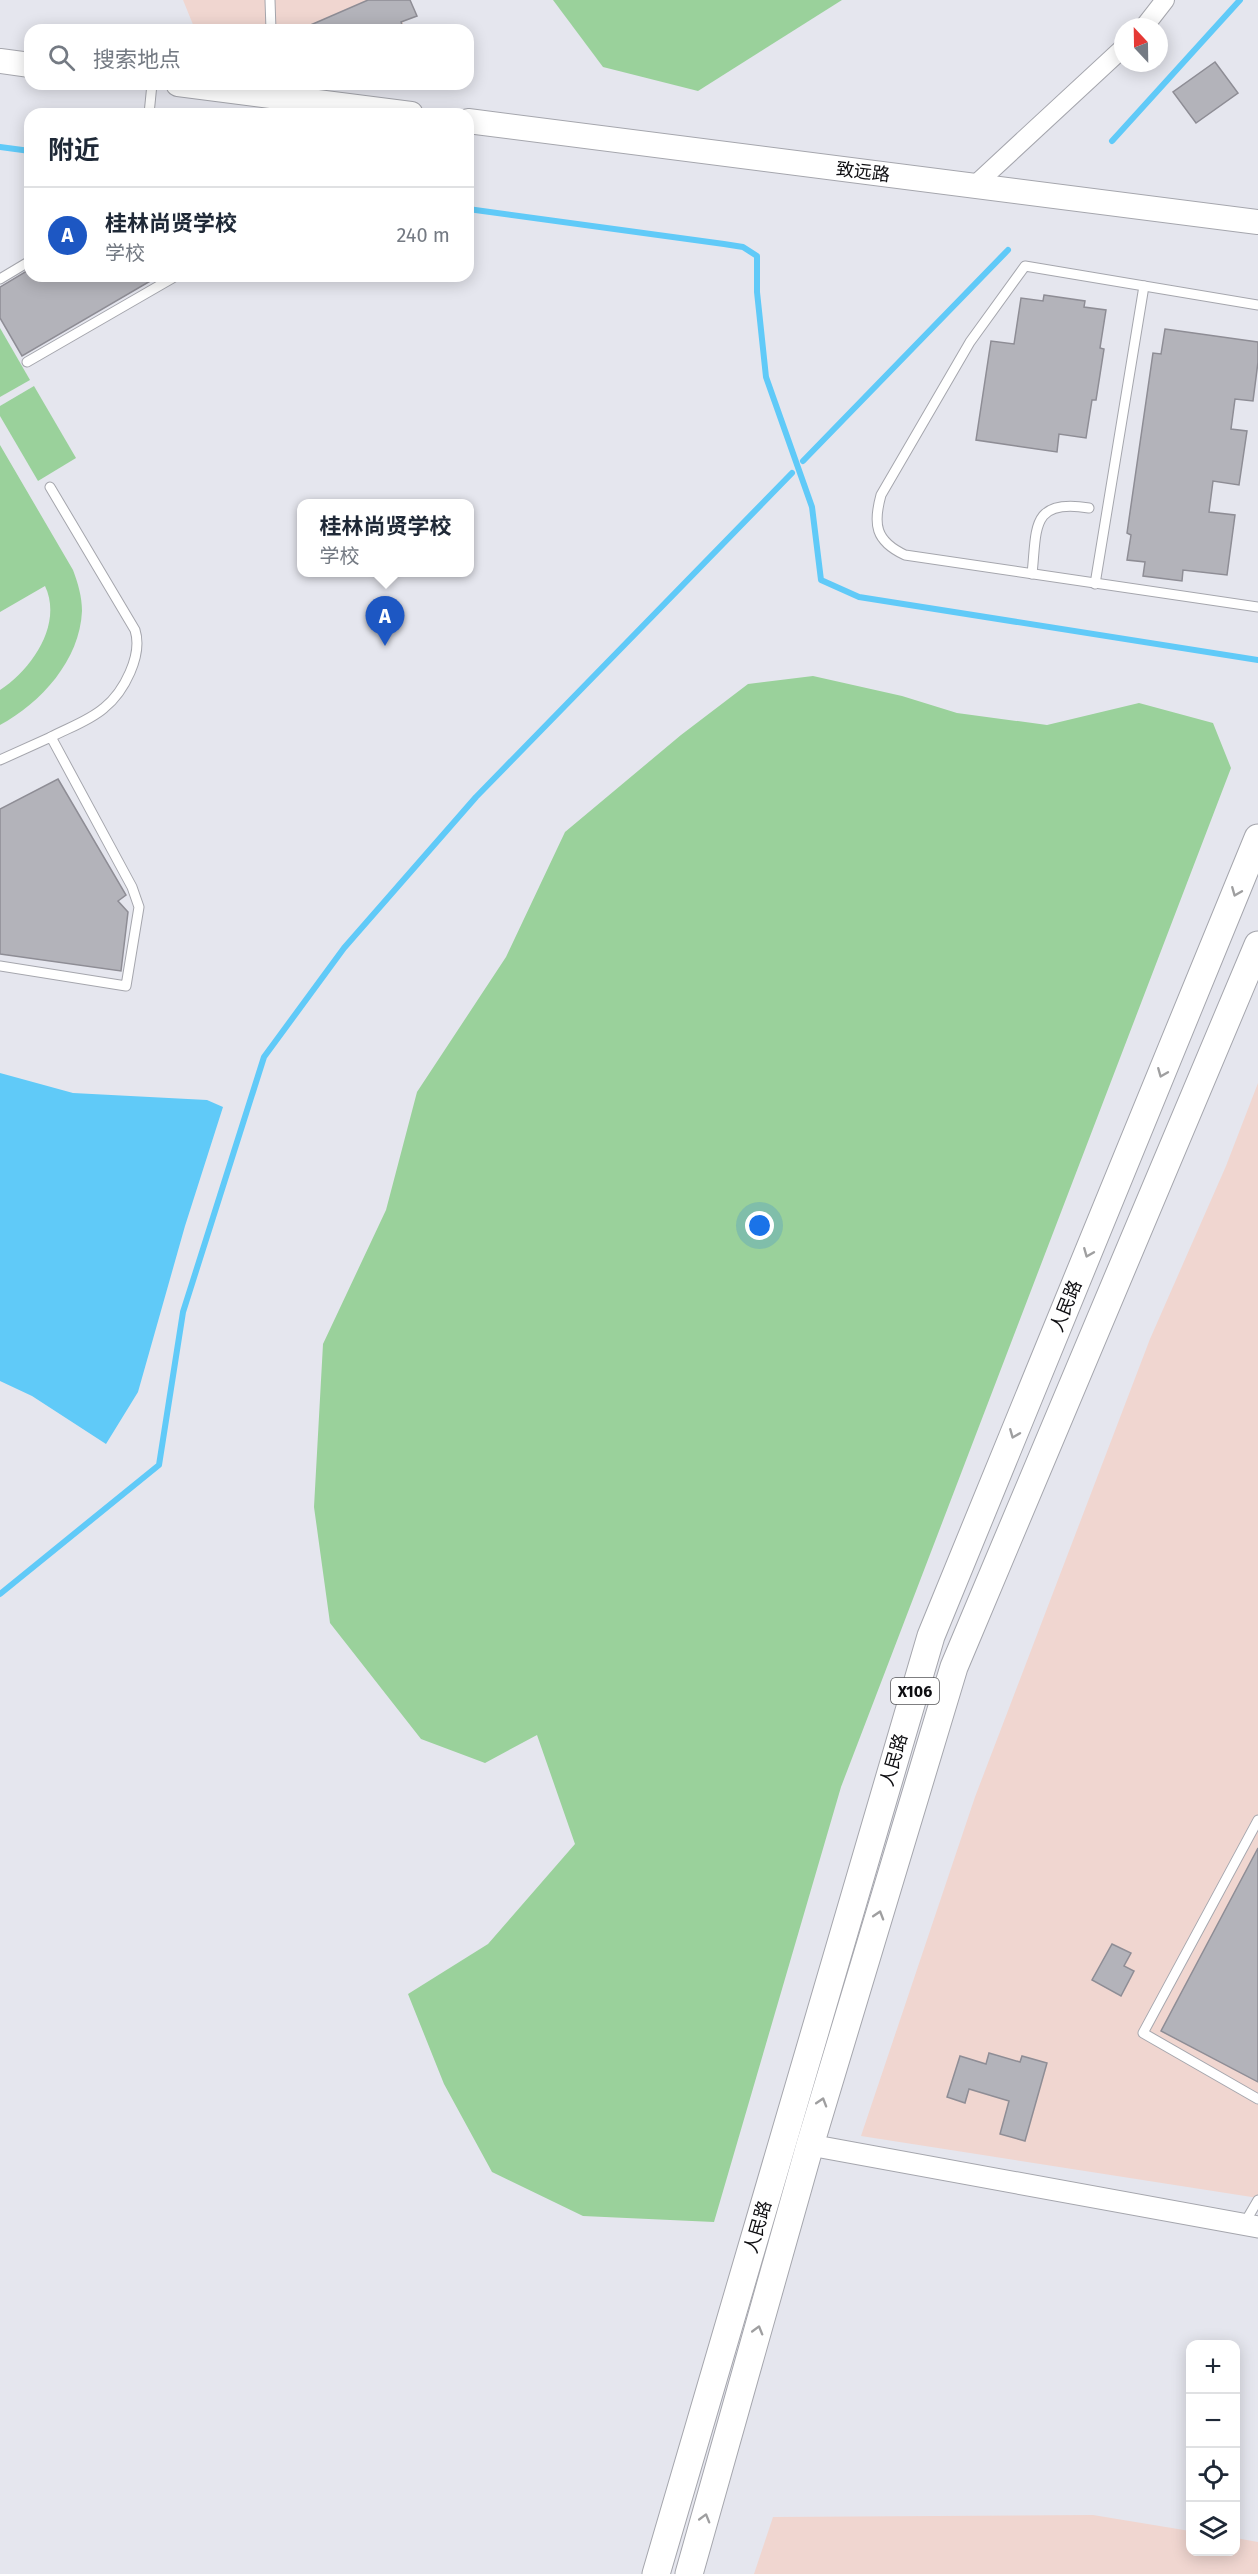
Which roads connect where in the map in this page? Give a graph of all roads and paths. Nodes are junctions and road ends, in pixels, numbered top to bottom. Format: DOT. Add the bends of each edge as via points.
graph roads {
  1 [pos="270,0"];
  2 [pos="1165,0"];
  3 [pos="1151,18"];
  4 [pos="271,24"];
  5 [pos="1114,56"];
  6 [pos="0,61"];
  7 [pos="24,64"];
  8 [pos="151,90"];
  9 [pos="273,90"];
  10 [pos="150,108"];
  11 [pos="376,108"];
  12 [pos="474,122"];
  13 [pos="974,186"];
  14 [pos="1258,222"];
  15 [pos="24,265"];
  16 [pos="0,279"];
  17 [pos="166,282"];
  18 [pos="1144,286"];
  19 [pos="1258,305"];
  20 [pos="27,362"];
  21 [pos="50,487"];
  22 [pos="1089,508"];
  23 [pos="1032,574"];
  24 [pos="1095,584"];
  25 [pos="1258,607"];
  26 [pos="51,737"];
  27 [pos="0,760"];
  28 [pos="1258,838"];
  29 [pos="1258,945"];
  30 [pos="0,966"];
  31 [pos="1258,1820"];
  32 [pos="1258,2099"];
  33 [pos="810,2145"];
  34 [pos="1258,2200"];
  35 [pos="1251,2225"];
  36 [pos="656,2574"];
  37 [pos="689,2574"];
  1 -- 4 [label="lane"];
  2 -- 3 [label="street"];
  5 -- 13 [label="street"];
  6 -- 7 [label="main road"];
  8 -- 10 [label="lane"];
  9 -- 11 [label="main road"];
  12 -- 13 [label="main road, 致远路"];
  13 -- 14 [label="main road, 致远路"];
  15 -- 16 [label="lane"];
  17 -- 20 [label="lane"];
  18 -- 19 [label="lane"];
  18 -- 23 [label="lane" via="1025,266 970,342 881,495 877,528 899,552"];
  18 -- 24 [label="lane"];
  21 -- 26 [label="lane" via="135,630 138,643 128,674 109,704"];
  22 -- 23 [label="lane" via="1061,505 1039,519"];
  23 -- 24 [label="lane"];
  24 -- 25 [label="lane"];
  26 -- 27 [label="lane"];
  26 -- 30 [label="lane" via="139,907 126,986"];
  28 -- 36 [label="main road, 人民路 / X106, one-way" via="931,1636"];
  33 -- 29 [label="main road, 人民路 / X106, one-way" via="954,1667"];
  31 -- 32 [label="lane" via="1143,2033"];
  33 -- 35 [label="street"];
  37 -- 33 [label="main road, 人民路 / X106, one-way"];
  34 -- 35 [label="lane"];
}
